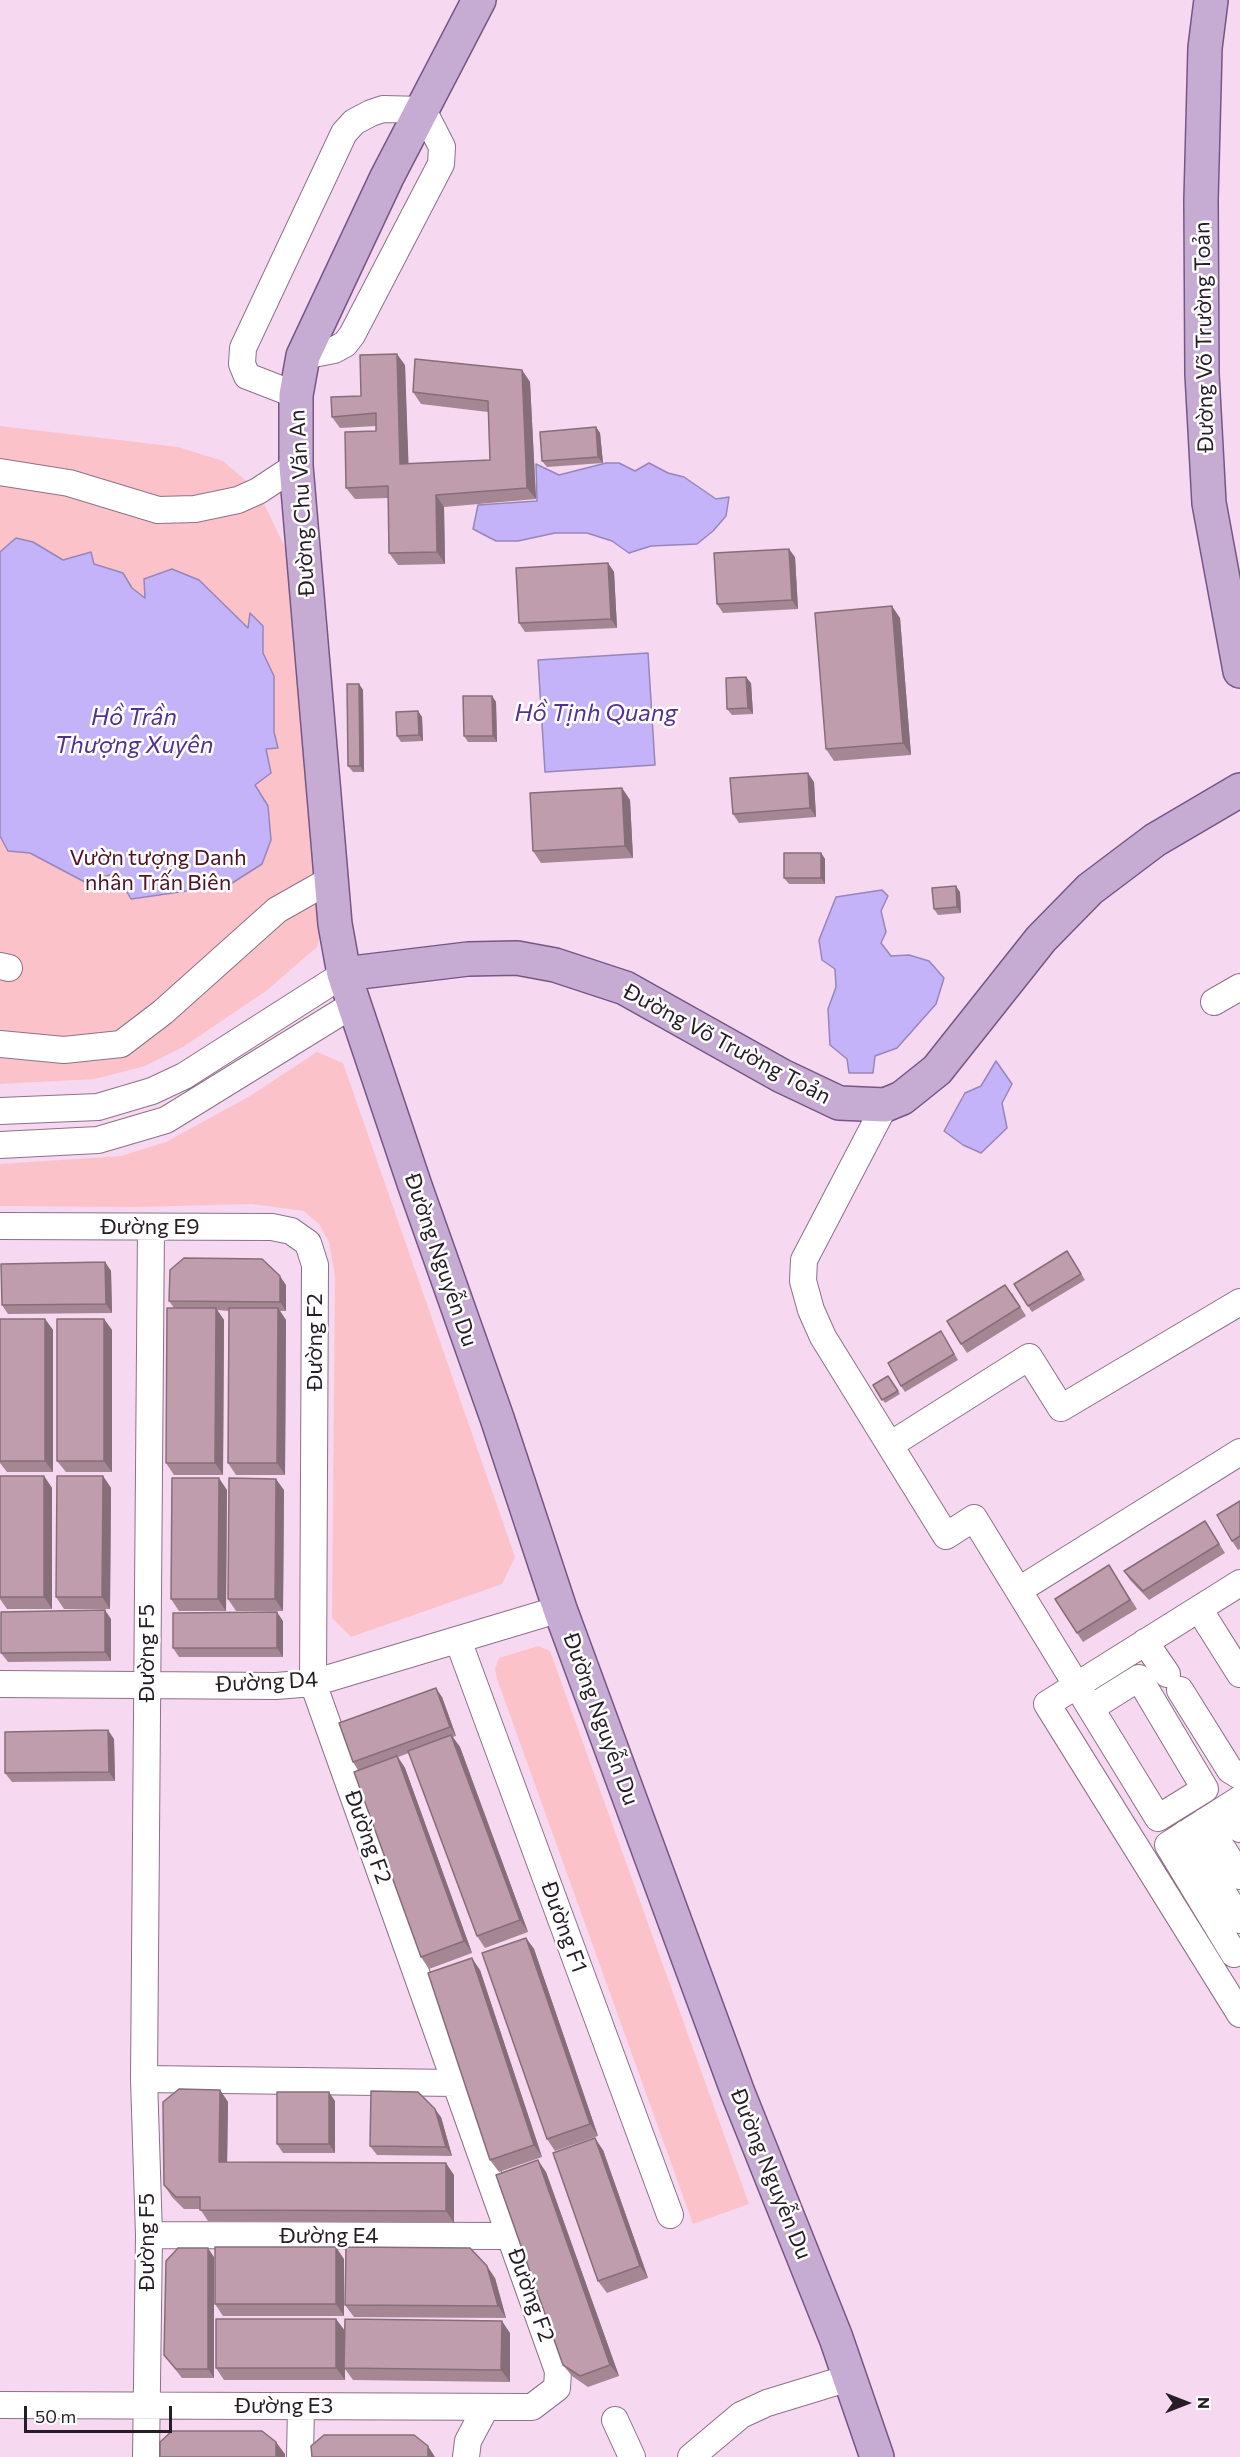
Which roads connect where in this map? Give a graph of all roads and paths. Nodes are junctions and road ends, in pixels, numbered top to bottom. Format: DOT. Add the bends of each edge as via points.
graph roads {
  1 [pos="479,0"];
  2 [pos="1211,0"];
  3 [pos="423,110"];
  4 [pos="296,394"];
  5 [pos="296,466"];
  6 [pos="0,472"];
  7 [pos="1234,605"];
  8 [pos="1240,671"];
  9 [pos="1240,790"];
  10 [pos="330,880"];
  11 [pos="344,974"];
  12 [pos="1240,987"];
  13 [pos="1214,1002"];
  14 [pos="354,1004"];
  15 [pos="0,1044"];
  16 [pos="885,1105"];
  17 [pos="0,1111"];
  18 [pos="0,1145"];
  19 [pos="0,1226"];
  20 [pos="151,1227"];
  21 [pos="299,1236"];
  22 [pos="1240,1302"];
  23 [pos="890,1445"];
  24 [pos="1240,1452"];
  25 [pos="1240,1583"];
  26 [pos="1019,1590"];
  27 [pos="1206,1604"];
  28 [pos="560,1609"];
  29 [pos="458,1640"];
  30 [pos="1145,1642"];
  31 [pos="1240,1643"];
  32 [pos="1240,1674"];
  33 [pos="313,1683"];
  34 [pos="0,1684"];
  35 [pos="1078,1684"];
  36 [pos="147,1685"];
  37 [pos="1091,1708"];
  38 [pos="1240,1776"];
  39 [pos="1233,1803"];
  40 [pos="1195,1827"];
  41 [pos="1240,1829"];
  42 [pos="1240,1876"];
  43 [pos="1240,1920"];
  44 [pos="1240,1950"];
  45 [pos="1240,2014"];
  46 [pos="144,2079"];
  47 [pos="456,2083"];
  48 [pos="670,2214"];
  49 [pos="149,2235"];
  50 [pos="510,2236"];
  51 [pos="849,2378"];
  52 [pos="0,2405"];
  53 [pos="146,2406"];
  54 [pos="301,2406"];
  55 [pos="486,2407"];
  56 [pos="532,2407"];
  57 [pos="615,2420"];
  58 [pos="146,2457"];
  59 [pos="300,2457"];
  60 [pos="466,2457"];
  61 [pos="632,2457"];
  62 [pos="691,2457"];
  63 [pos="877,2457"];
  1 -- 3 [label="main road, Đường Chu Văn An"];
  2 -- 7 [label="main road, Đường Võ Trường Toản" via="1205,48 1201,200 1202,374 1209,503"];
  3 -- 4 [label="main road, Đường Chu Văn An" via="303,356"];
  3 -- 4 [label="street" via="371,112 344,133 243,348 242,364 247,376"];
  4 -- 5 [label="main road, Đường Chu Văn An"];
  5 -- 6 [label="street" via="238,500 195,509 158,510 69,483"];
  5 -- 10 [label="main road, Đường Chu Văn An"];
  7 -- 8 [label="main road, Đường Võ Trường Toản"];
  9 -- 16 [label="main road" via="1155,840 1090,889 1041,939 936,1070 902,1098"];
  10 -- 11 [label="main road, Đường Chu Văn An"];
  10 -- 15 [label="street" via="277,910 163,1012 121,1044 64,1050"];
  11 -- 14 [label="main road, Đường Nguyễn Du"];
  11 -- 16 [label="main road, Đường Võ Trường Toản" via="468,959 517,958 555,965 626,988 782,1076 839,1103"];
  11 -- 17 [label="street" via="184,1076 152,1091 98,1107"];
  12 -- 13 [label="street"];
  14 -- 18 [label="street" via="166,1120 98,1140"];
  14 -- 28 [label="main road, Đường Nguyễn Du"];
  16 -- 23 [label="street" via="804,1260 803,1281 823,1337"];
  19 -- 20 [label="street, Đường E9"];
  20 -- 21 [label="street, Đường E9" via="272,1227"];
  20 -- 36 [label="street, Đường F5"];
  21 -- 33 [label="street, Đường F2" via="308,1243 315,1265"];
  22 -- 23 [label="street" via="1061,1408 1029,1358"];
  23 -- 26 [label="street" via="946,1536 974,1518"];
  24 -- 26 [label="street"];
  25 -- 27 [label="street"];
  26 -- 35 [label="street"];
  27 -- 30 [label="street"];
  27 -- 31 [label="street"];
  27 -- 32 [label="street"];
  28 -- 29 [label="street, Đường D4"];
  28 -- 51 [label="main road, Đường Nguyễn Du" via="738,2093"];
  29 -- 33 [label="street, Đường D4"];
  29 -- 48 [label="street, Đường F1"];
  30 -- 35 [label="street"];
  30 -- 38 [label="street" via="1230,1770"];
  33 -- 36 [label="street, Đường D4"];
  33 -- 47 [label="street, Đường F2"];
  34 -- 36 [label="street, Đường D4"];
  35 -- 37 [label="street"];
  35 -- 45 [label="street" via="1047,1704"];
  36 -- 46 [label="street, Đường F5"];
  37 -- 37 [label="street" via="1158,1818 1206,1789 1139,1678"];
  39 -- 40 [label="street"];
  39 -- 41 [label="street"];
  40 -- 42 [label="street"];
  40 -- 43 [label="street"];
  40 -- 44 [label="street" via="1168,1845 1234,1954"];
  46 -- 47 [label="street"];
  46 -- 49 [label="street, Đường F5"];
  47 -- 50 [label="street, Đường F2"];
  49 -- 50 [label="street, Đường E4"];
  49 -- 53 [label="street, Đường F5"];
  50 -- 56 [label="street, Đường F2" via="558,2371 557,2388"];
  51 -- 62 [label="street" via="741,2415"];
  51 -- 63 [label="main road, Đường Nguyễn Du"];
  52 -- 53 [label="street, Đường E3"];
  53 -- 54 [label="street, Đường E3"];
  53 -- 58 [label="street, Đường F5"];
  54 -- 55 [label="street, Đường E3"];
  54 -- 59 [label="street"];
  55 -- 56 [label="street, Đường E3"];
  55 -- 60 [label="street" via="468,2441"];
  57 -- 61 [label="street"];
}
